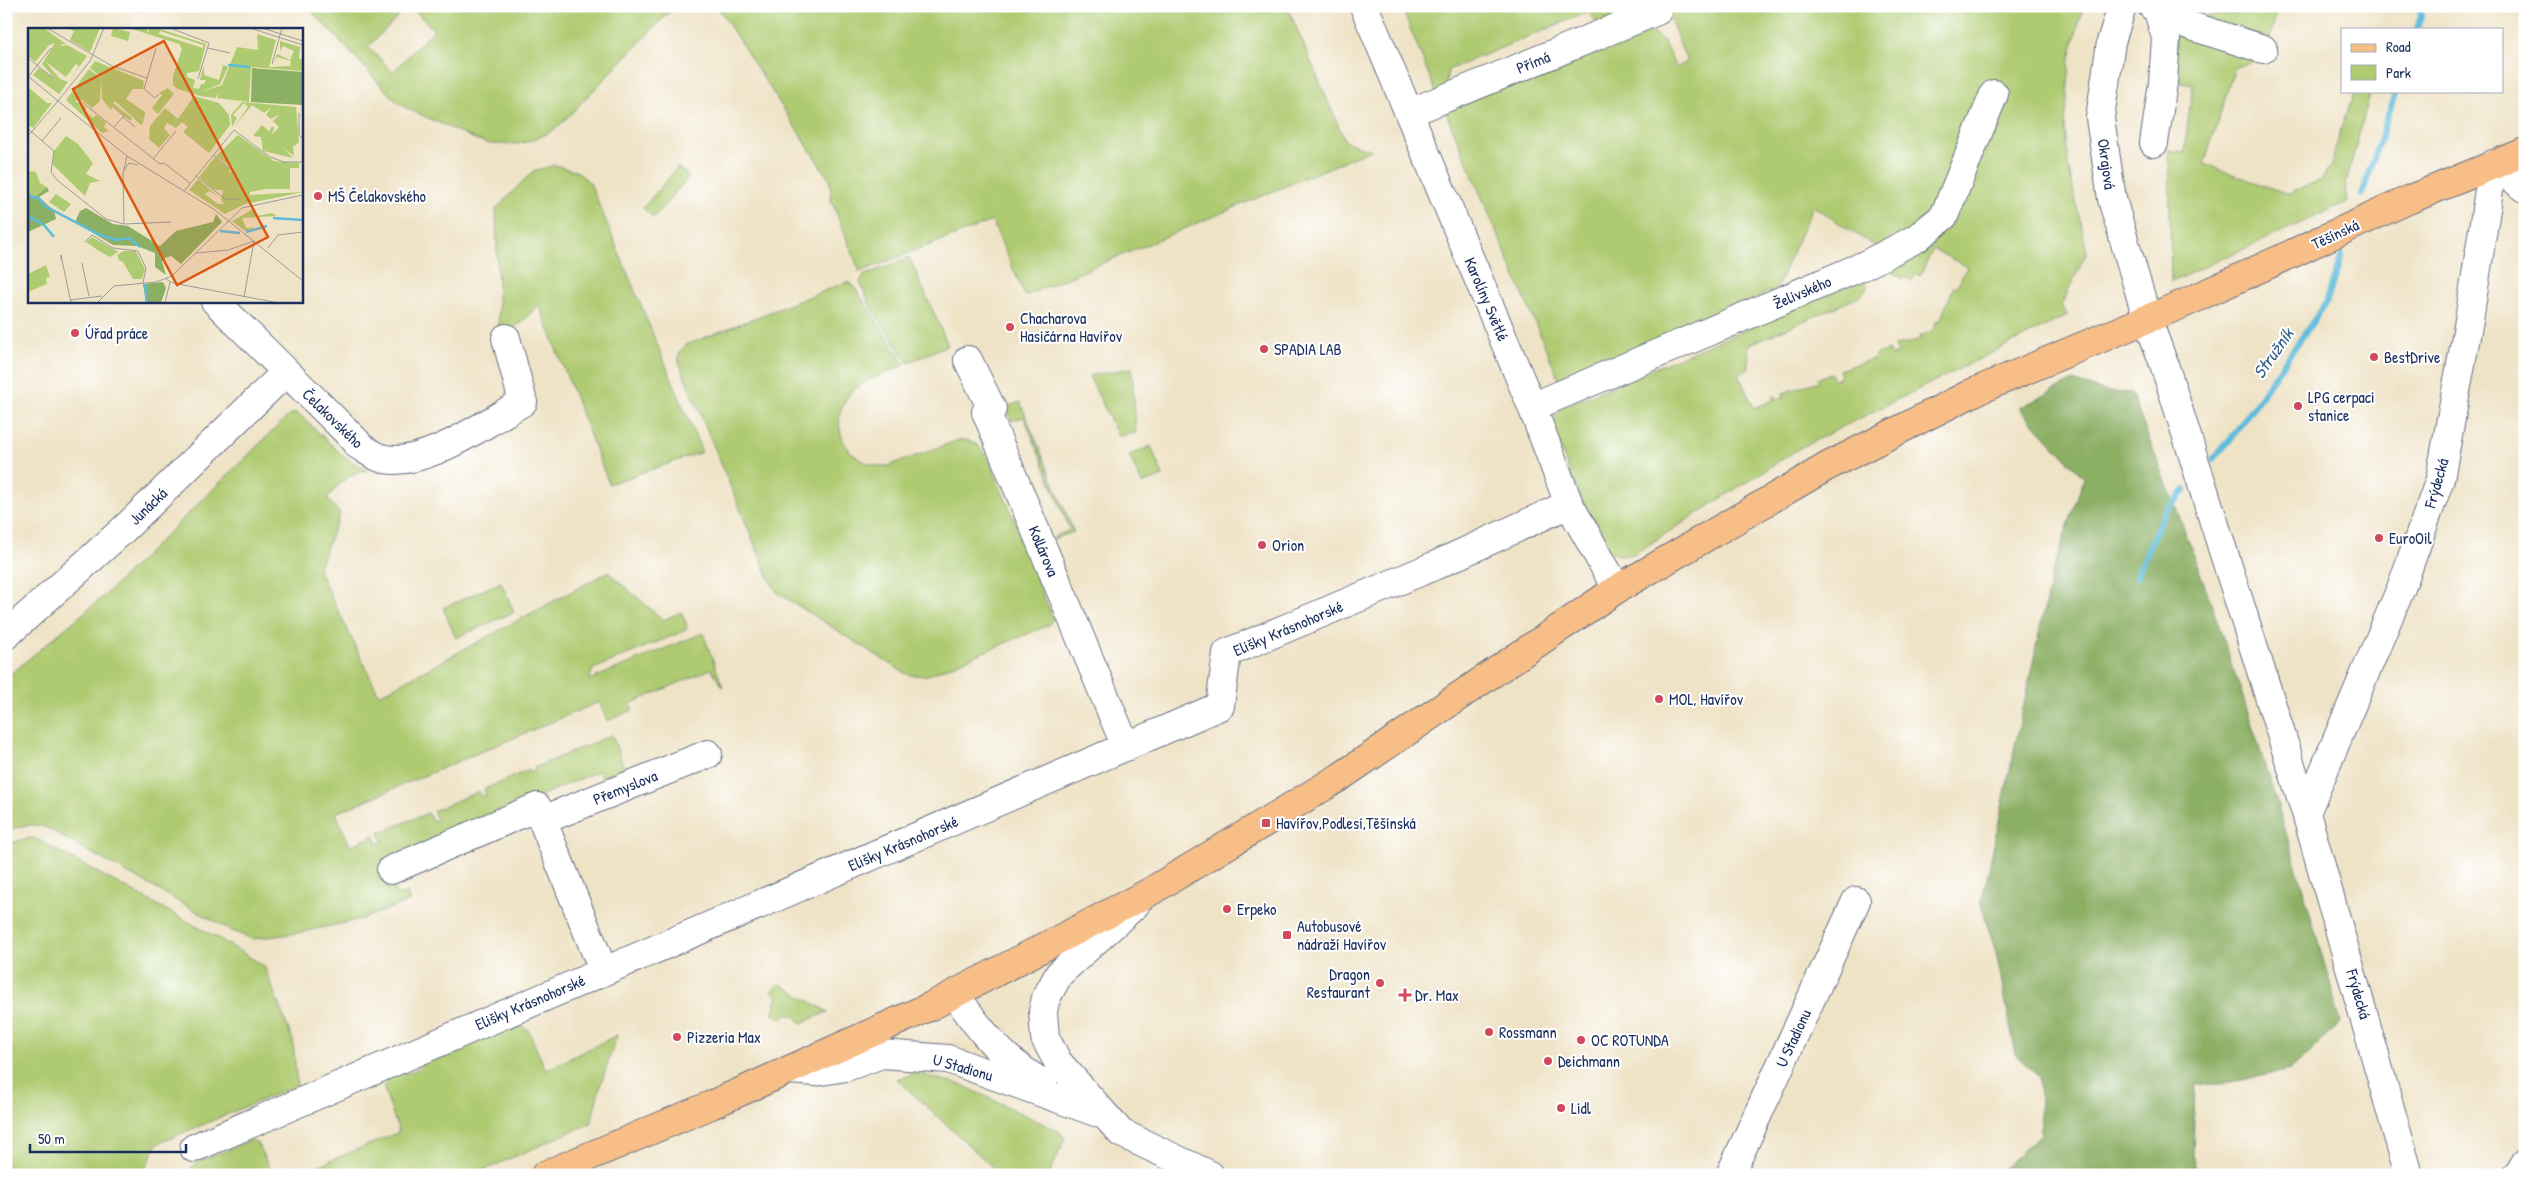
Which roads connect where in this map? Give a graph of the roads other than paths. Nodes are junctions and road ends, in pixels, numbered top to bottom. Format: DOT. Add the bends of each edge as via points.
graph roads {
  1 [pos="1364,6"];
  2 [pos="2122,6"];
  3 [pos="2158,9"];
  4 [pos="1657,11"];
  5 [pos="2263,49"];
  6 [pos="1994,94"];
  7 [pos="1409,113"];
  8 [pos="2154,143"];
  9 [pos="2525,152"];
  10 [pos="2493,164"];
  11 [pos="2525,188"];
  12 [pos="216,302"];
  13 [pos="2147,318"];
  14 [pos="506,338"];
  15 [pos="968,360"];
  16 [pos="286,372"];
  17 [pos="1532,407"];
  18 [pos="1569,504"];
  19 [pos="1617,589"];
  20 [pos="6,635"];
  21 [pos="1126,747"];
  22 [pos="708,754"];
  23 [pos="2306,813"];
  24 [pos="543,820"];
  25 [pos="390,870"];
  26 [pos="1148,893"];
  27 [pos="1856,901"];
  28 [pos="603,970"];
  29 [pos="956,995"];
  30 [pos="790,1070"];
  31 [pos="1103,1115"];
  32 [pos="194,1148"];
  33 [pos="2525,1164"];
  34 [pos="545,1175"];
  35 [pos="1210,1175"];
  36 [pos="1730,1175"];
  37 [pos="2409,1175"];
  38 [pos="2516,1175"];
  1 -- 7 [label="street, Karolíny Světlé"];
  2 -- 13 [label="street, Okrajová" via="2111,42 2100,118 2112,200"];
  3 -- 5 [label="street"];
  3 -- 8 [label="street" via="2166,38"];
  4 -- 7 [label="street, Přímá"];
  6 -- 17 [label="street, Želivského" via="1944,216 1917,238 1865,265"];
  7 -- 17 [label="street, Karolíny Světlé"];
  9 -- 10 [label="main road, Těšínská"];
  10 -- 11 [label="street"];
  10 -- 13 [label="main road, Těšínská"];
  10 -- 23 [label="street, Frýdecká" via="2440,480 2402,588"];
  12 -- 16 [label="street, Čelakovského"];
  13 -- 19 [label="main road, Těšínská" via="1974,392 1871,444"];
  13 -- 23 [label="street, Frýdecká"];
  14 -- 16 [label="street, Čelakovského" via="523,402 434,451 404,460 379,458 358,445"];
  15 -- 21 [label="street, Kollárova" via="992,409 986,412"];
  16 -- 20 [label="street, Junácká" via="123,530"];
  17 -- 18 [label="street, Karolíny Světlé"];
  18 -- 19 [label="street, Karolíny Světlé"];
  18 -- 21 [label="street, Elišky Krásnohorské" via="1434,566 1227,654 1220,706"];
  19 -- 26 [label="main road, Těšínská" via="1340,777"];
  21 -- 28 [label="street, Elišky Krásnohorské"];
  22 -- 24 [label="street, Přemyslova"];
  23 -- 37 [label="street, Frýdecká"];
  24 -- 25 [label="street" via="537,807"];
  24 -- 28 [label="street"];
  26 -- 29 [label="main road, Těšínská"];
  26 -- 31 [label="street, U Stadionu" via="1059,974 1049,990 1043,1011 1045,1038 1050,1050"];
  27 -- 36 [label="street, U Stadionu"];
  28 -- 32 [label="street, Elišky Krásnohorské"];
  29 -- 30 [label="main road, Těšínská"];
  29 -- 31 [label="street, U Stadionu" via="982,1032 1007,1058 1032,1077"];
  30 -- 31 [label="street, U Stadionu" via="815,1072 846,1067 882,1054 930,1056 948,1059"];
  30 -- 34 [label="main road, Těšínská"];
  31 -- 35 [label="street, U Stadionu" via="1121,1133"];
  33 -- 38 [label="street"];
}
